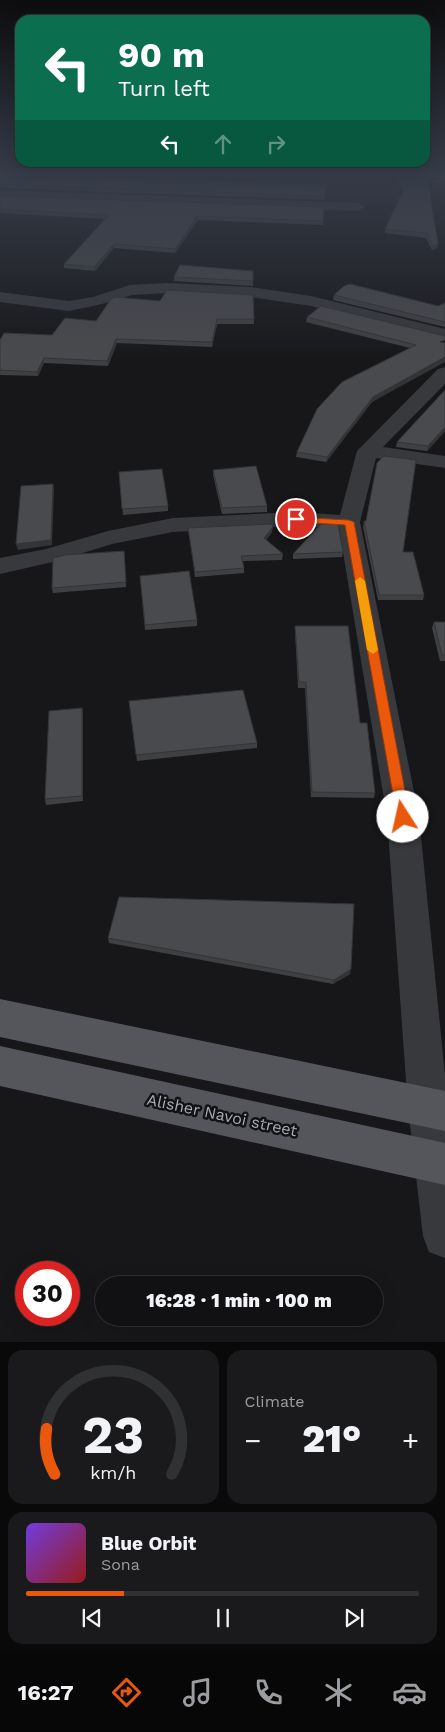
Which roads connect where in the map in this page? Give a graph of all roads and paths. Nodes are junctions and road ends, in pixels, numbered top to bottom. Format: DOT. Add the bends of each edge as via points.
graph roads {
  1 [pos="0,297"];
  2 [pos="445,334"];
  3 [pos="445,373"];
  4 [pos="367,451"];
  5 [pos="445,462"];
  6 [pos="349,522"];
  7 [pos="0,566"];
  8 [pos="0,1018"];
  9 [pos="0,1066"];
  10 [pos="436,1109"];
  11 [pos="439,1162"];
  12 [pos="445,1236"];
  1 -- 2 [label="street" via="69,306 130,290 167,288 250,292 311,302"];
  3 -- 4 [label="street"];
  4 -- 5 [label="street"];
  4 -- 6 [label="street"];
  6 -- 7 [label="street" via="296,519 173,525"];
  6 -- 10 [label="street" via="403,817"];
  8 -- 10 [label="main road"];
  9 -- 11 [label="main road, Alisher Navoi street"];
  10 -- 11 [label="street"];
  11 -- 12 [label="street"];
}
